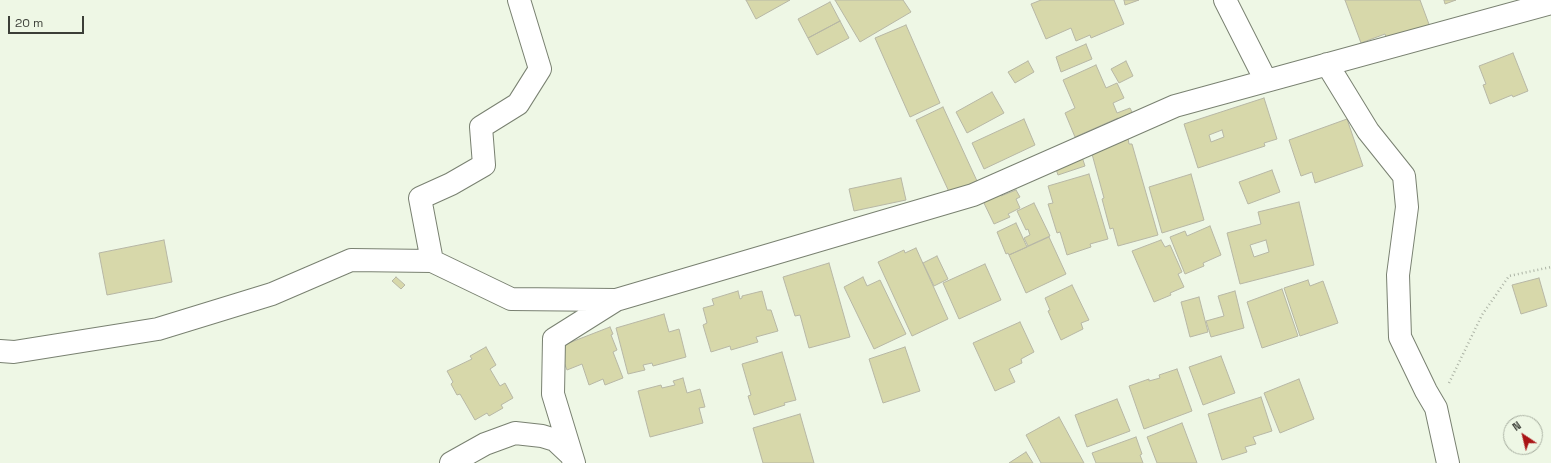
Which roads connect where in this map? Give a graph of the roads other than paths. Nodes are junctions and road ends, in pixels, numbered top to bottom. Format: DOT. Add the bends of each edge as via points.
graph roads {
  1 [pos="519,0"];
  2 [pos="1225,0"];
  3 [pos="1551,3"];
  4 [pos="1326,64"];
  5 [pos="1266,81"];
  6 [pos="432,261"];
  7 [pos="616,300"];
  8 [pos="0,351"];
  9 [pos="573,459"];
  10 [pos="1446,462"];
  11 [pos="451,463"];
  1 -- 6 [label="street" via="540,69 518,104 481,127 484,165 420,198"];
  2 -- 5 [label="street"];
  3 -- 4 [label="street"];
  4 -- 5 [label="street"];
  4 -- 10 [label="street" via="1368,131 1404,176 1407,207 1398,275 1400,336 1436,408"];
  5 -- 7 [label="street" via="1175,106 973,195"];
  6 -- 7 [label="street" via="511,300"];
  6 -- 8 [label="street" via="351,260 272,294 158,328 14,352"];
  7 -- 9 [label="street" via="554,339 553,394"];
  9 -- 11 [label="street" via="555,440 515,433 485,444"];
}
